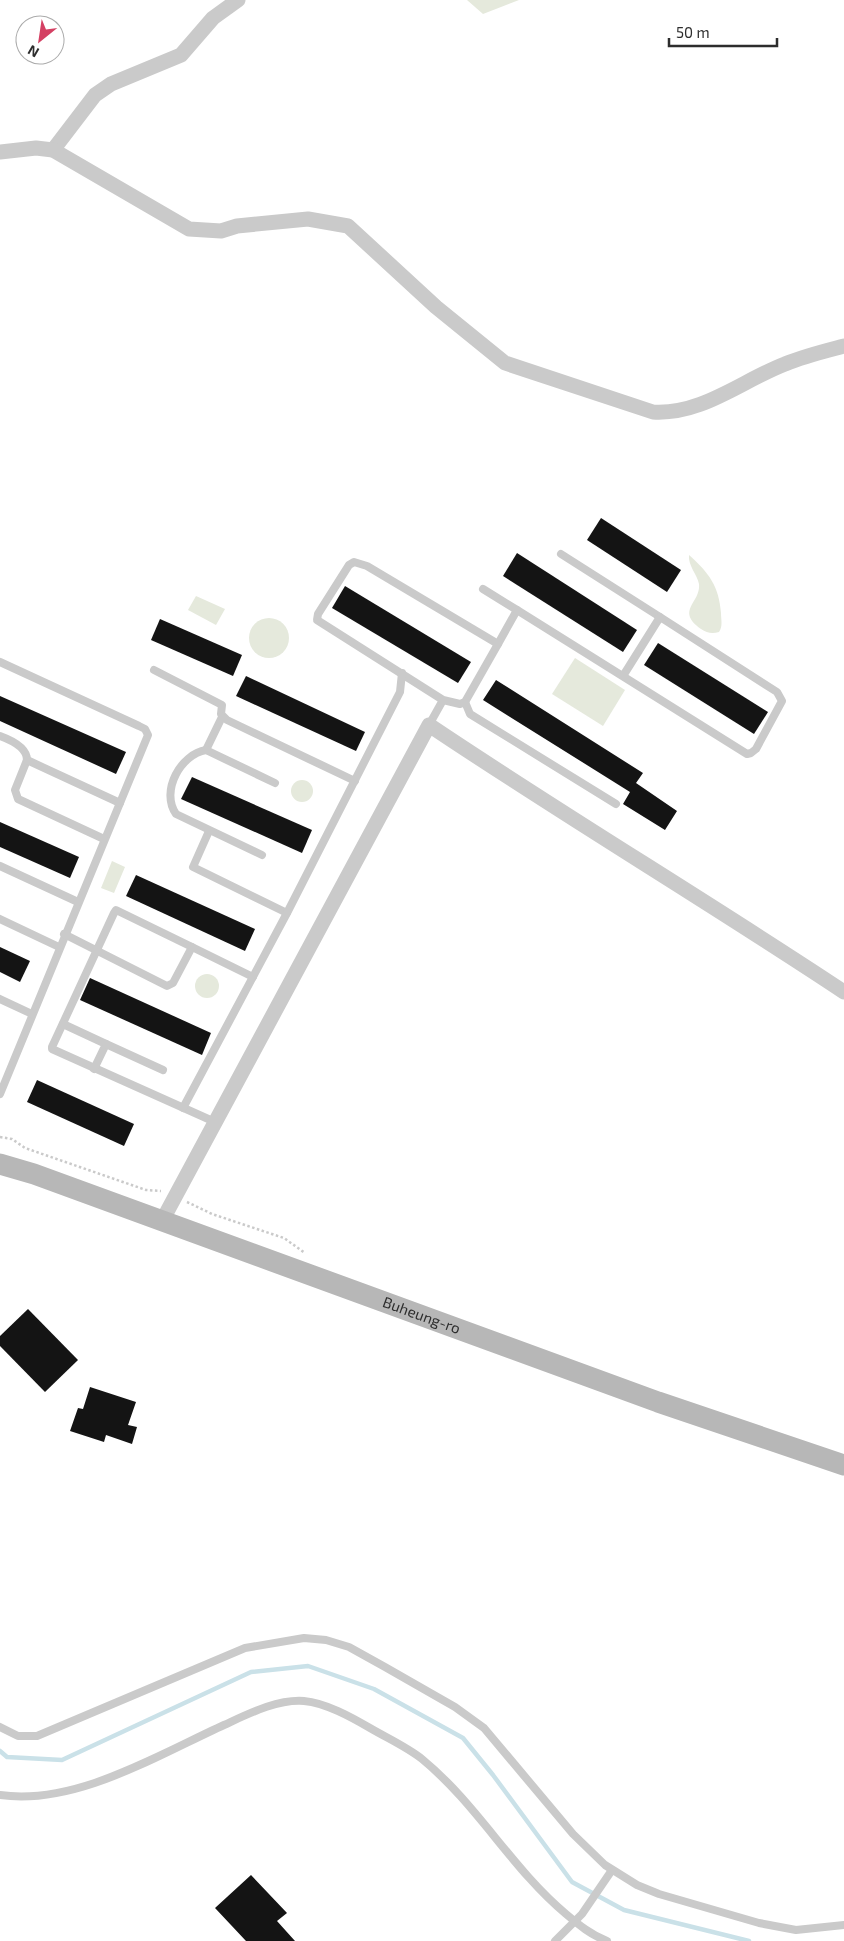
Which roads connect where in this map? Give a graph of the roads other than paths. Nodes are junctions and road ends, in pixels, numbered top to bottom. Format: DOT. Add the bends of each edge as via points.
graph roads {
  1 [pos="238,0"];
  2 [pos="53,150"];
  3 [pos="0,152"];
  4 [pos="844,346"];
  5 [pos="561,554"];
  6 [pos="483,589"];
  7 [pos="517,610"];
  8 [pos="660,617"];
  9 [pos="498,644"];
  10 [pos="0,662"];
  11 [pos="154,670"];
  12 [pos="402,673"];
  13 [pos="623,676"];
  14 [pos="443,700"];
  15 [pos="465,702"];
  16 [pos="222,717"];
  17 [pos="428,725"];
  18 [pos="0,736"];
  19 [pos="206,750"];
  20 [pos="27,760"];
  21 [pos="354,781"];
  22 [pos="275,783"];
  23 [pos="120,803"];
  24 [pos="616,804"];
  25 [pos="209,830"];
  26 [pos="104,839"];
  27 [pos="262,856"];
  28 [pos="0,866"];
  29 [pos="78,902"];
  30 [pos="287,913"];
  31 [pos="0,919"];
  32 [pos="64,934"];
  33 [pos="59,947"];
  34 [pos="192,947"];
  35 [pos="97,950"];
  36 [pos="253,977"];
  37 [pos="844,992"];
  38 [pos="0,999"];
  39 [pos="32,1014"];
  40 [pos="63,1024"];
  41 [pos="106,1044"];
  42 [pos="94,1069"];
  43 [pos="162,1070"];
  44 [pos="0,1094"];
  45 [pos="183,1108"];
  46 [pos="216,1122"];
  47 [pos="0,1164"];
  48 [pos="162,1221"];
  49 [pos="844,1465"];
  50 [pos="0,1727"];
  51 [pos="0,1795"];
  52 [pos="612,1870"];
  53 [pos="575,1921"];
  54 [pos="844,1925"];
  55 [pos="555,1941"];
  56 [pos="607,1941"];
  1 -- 2 [label="street" via="212,18 181,55 111,84 95,95"];
  2 -- 3 [label="street" via="36,148"];
  2 -- 4 [label="street" via="189,229 220,232 237,226 308,219 348,226 505,363 652,412 692,409 785,363"];
  5 -- 8 [label="lane"];
  6 -- 7 [label="lane"];
  7 -- 9 [label="lane"];
  7 -- 13 [label="lane"];
  8 -- 13 [label="lane"];
  8 -- 13 [label="lane" via="780,695 780,705 756,748 751,753 743,752"];
  9 -- 12 [label="lane" via="367,566 354,562 346,569 317,620"];
  9 -- 15 [label="lane"];
  10 -- 23 [label="lane" via="147,732"];
  11 -- 16 [label="lane" via="222,705"];
  12 -- 14 [label="lane"];
  12 -- 21 [label="lane" via="400,692"];
  14 -- 15 [label="lane"];
  14 -- 17 [label="lane"];
  15 -- 24 [label="lane" via="470,714"];
  16 -- 19 [label="lane"];
  16 -- 21 [label="lane"];
  17 -- 37 [label="street"];
  17 -- 46 [label="street"];
  18 -- 20 [label="lane" via="22,748"];
  19 -- 22 [label="lane"];
  19 -- 25 [label="lane" via="185,760 170,797 176,814"];
  20 -- 23 [label="lane"];
  20 -- 26 [label="lane" via="15,790 18,799"];
  21 -- 30 [label="lane"];
  23 -- 26 [label="lane"];
  25 -- 27 [label="lane"];
  25 -- 30 [label="lane" via="192,867"];
  26 -- 29 [label="lane"];
  28 -- 29 [label="lane"];
  29 -- 32 [label="lane"];
  30 -- 36 [label="lane"];
  31 -- 33 [label="lane"];
  32 -- 33 [label="lane"];
  32 -- 35 [label="lane"];
  33 -- 39 [label="lane"];
  34 -- 35 [label="lane" via="173,983 167,986"];
  34 -- 35 [label="lane" via="118,910"];
  34 -- 36 [label="lane"];
  35 -- 40 [label="lane"];
  36 -- 45 [label="lane"];
  38 -- 39 [label="lane"];
  39 -- 44 [label="lane"];
  40 -- 41 [label="lane"];
  40 -- 42 [label="lane" via="52,1051"];
  41 -- 42 [label="lane"];
  41 -- 43 [label="lane"];
  42 -- 45 [label="lane"];
  45 -- 46 [label="lane"];
  46 -- 48 [label="street"];
  47 -- 48 [label="main road, Buheung-ro"];
  48 -- 49 [label="main road, Buheung-ro" via="658,1402"];
  50 -- 52 [label="lane" via="18,1736 36,1736 245,1648 304,1638 326,1640 393,1671 456,1707 484,1728 573,1834"];
  51 -- 53 [label="lane" via="51,1794 88,1784 137,1766 249,1714 283,1703 304,1701 350,1717 421,1758 468,1806 546,1897"];
  52 -- 53 [label="lane"];
  52 -- 54 [label="lane" via="637,1886 759,1924 796,1930"];
  53 -- 55 [label="lane"];
  53 -- 56 [label="lane" via="594,1936"];
}
